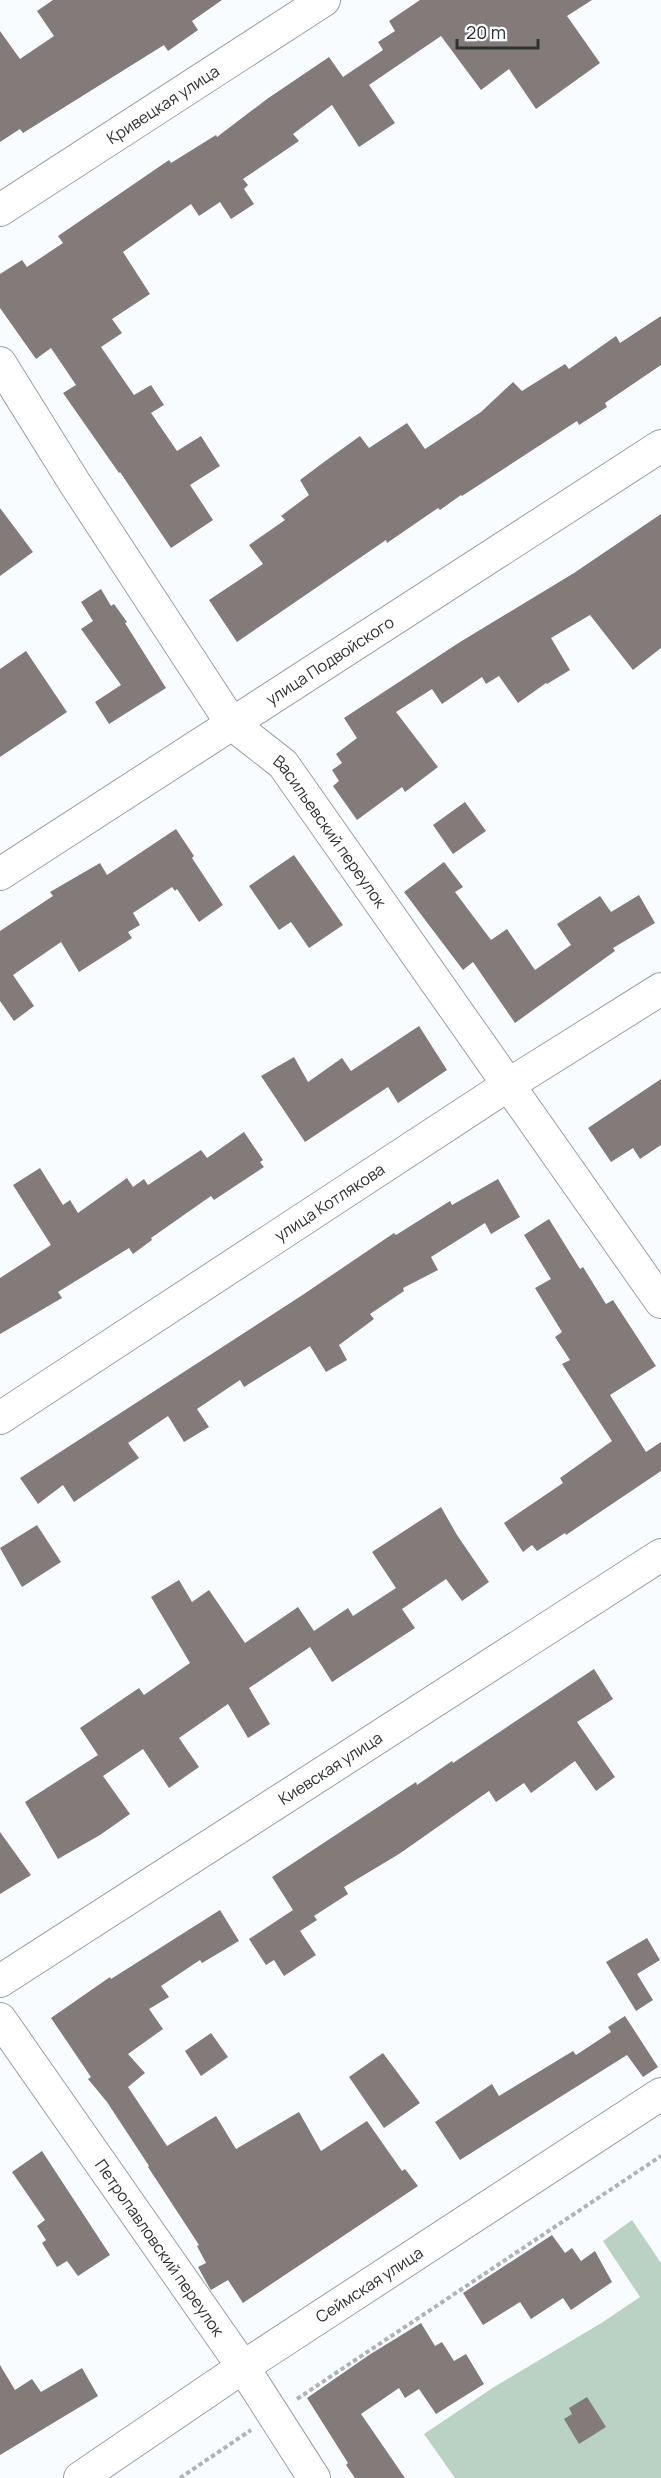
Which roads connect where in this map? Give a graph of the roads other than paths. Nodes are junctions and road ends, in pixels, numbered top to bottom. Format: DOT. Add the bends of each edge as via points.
graph roads {
  1 [pos="324,0"];
  2 [pos="0,210"];
  3 [pos="0,363"];
  4 [pos="661,446"];
  5 [pos="232,724"];
  6 [pos="0,874"];
  7 [pos="661,989"];
  8 [pos="508,1085"];
  9 [pos="661,1302"];
  10 [pos="0,1418"];
  11 [pos="661,1555"];
  12 [pos="0,1981"];
  13 [pos="0,2019"];
  14 [pos="661,2094"];
  15 [pos="243,2367"];
  16 [pos="80,2478"];
  17 [pos="314,2478"];
  1 -- 2 [label="street, Кривецкая улица"];
  3 -- 5 [label="street, Васильевский переулок"];
  4 -- 5 [label="street, улица Подвойского"];
  5 -- 6 [label="street, улица Подвойского"];
  5 -- 8 [label="street, Васильевский переулок" via="283,764"];
  7 -- 8 [label="street, улица Котлякова"];
  8 -- 9 [label="street, Васильевский переулок"];
  8 -- 10 [label="street, улица Котлякова"];
  11 -- 12 [label="street, Киевская улица"];
  13 -- 15 [label="street, Петропавловский переулок"];
  14 -- 15 [label="street, Сеймская улица"];
  15 -- 16 [label="street, Сеймская улица"];
  15 -- 17 [label="street, Петропавловский переулок"];
}
